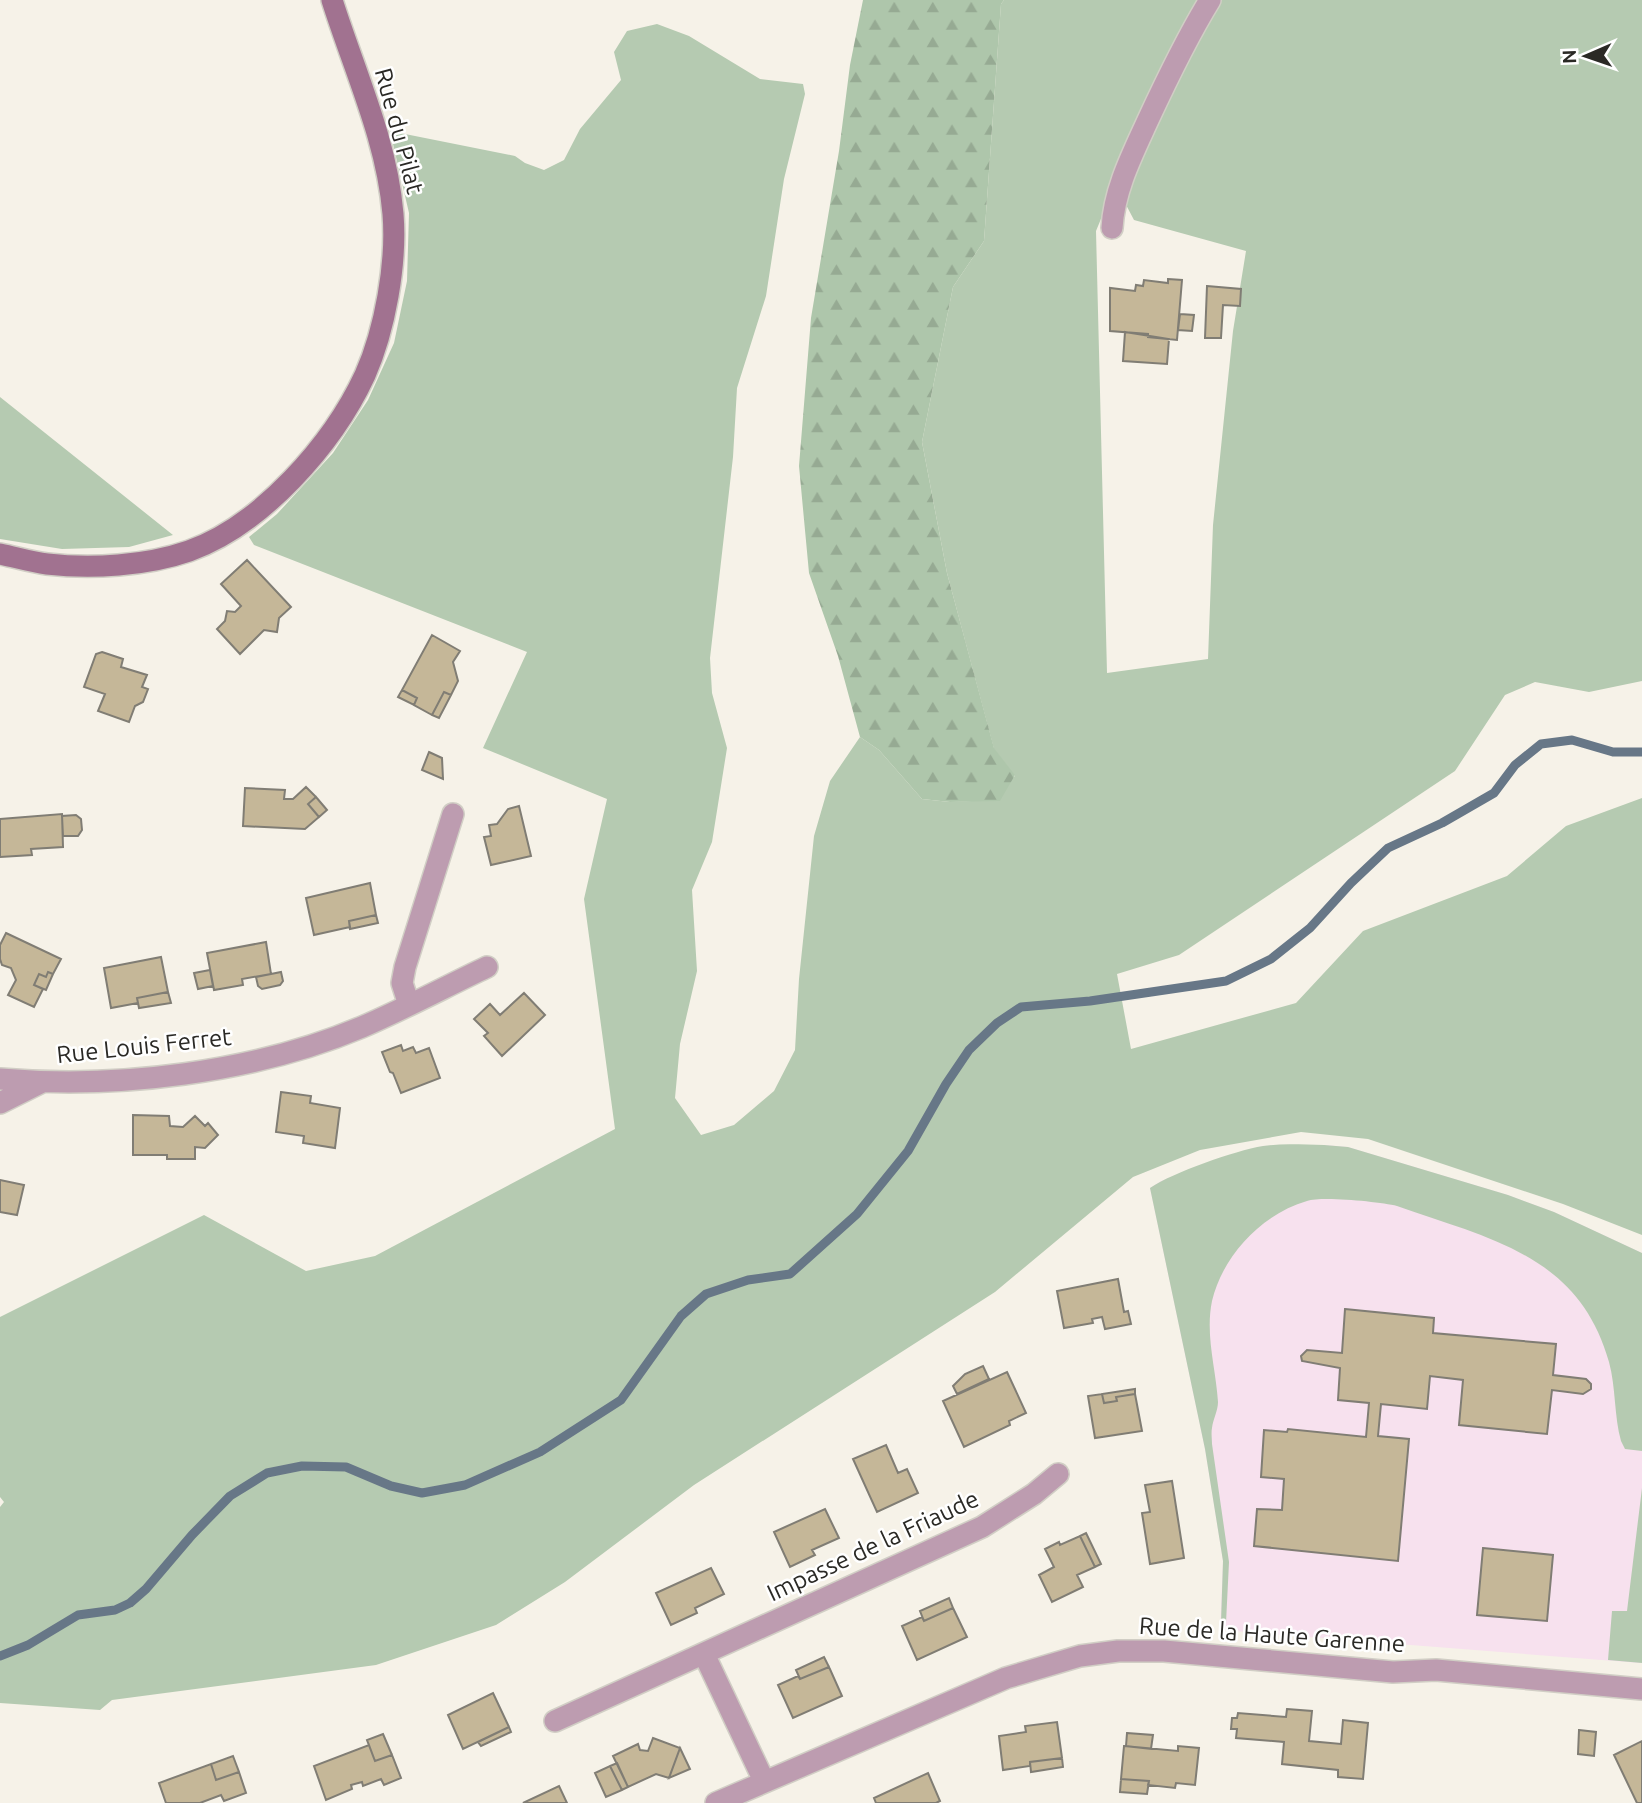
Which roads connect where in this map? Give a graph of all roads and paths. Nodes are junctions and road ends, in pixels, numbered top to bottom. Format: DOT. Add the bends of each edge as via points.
graph roads {
  1 [pos="332,0"];
  2 [pos="1210,0"];
  3 [pos="1112,228"];
  4 [pos="0,554"];
  5 [pos="453,814"];
  6 [pos="487,967"];
  7 [pos="409,1005"];
  8 [pos="0,1079"];
  9 [pos="42,1082"];
  10 [pos="0,1103"];
  11 [pos="1058,1474"];
  12 [pos="704,1654"];
  13 [pos="1642,1689"];
  14 [pos="555,1721"];
  15 [pos="764,1781"];
  16 [pos="716,1803"];
  1 -- 4 [label="main road, Rue du Pilat" via="382,153 393,214 392,266 382,323 365,374 343,413 277,495 246,522 189,551 98,565 46,564"];
  2 -- 3 [label="street" via="1182,47 1139,140 1116,195"];
  5 -- 7 [label="street" via="405,967 402,983"];
  6 -- 7 [label="street, Rue Louis Ferret"];
  7 -- 9 [label="street, Rue Louis Ferret" via="290,1052 220,1068"];
  8 -- 9 [label="street, Rue Louis Ferret"];
  9 -- 10 [label="street"];
  11 -- 12 [label="street, Impasse de la Friaude" via="982,1527"];
  12 -- 14 [label="street, Impasse de la Friaude"];
  12 -- 15 [label="street"];
  13 -- 15 [label="street, Rue de la Haute Garenne" via="1436,1670 1393,1672 1164,1651 1118,1651 1080,1656 1006,1678"];
  15 -- 16 [label="street, Rue de la Haute Garenne"];
}
